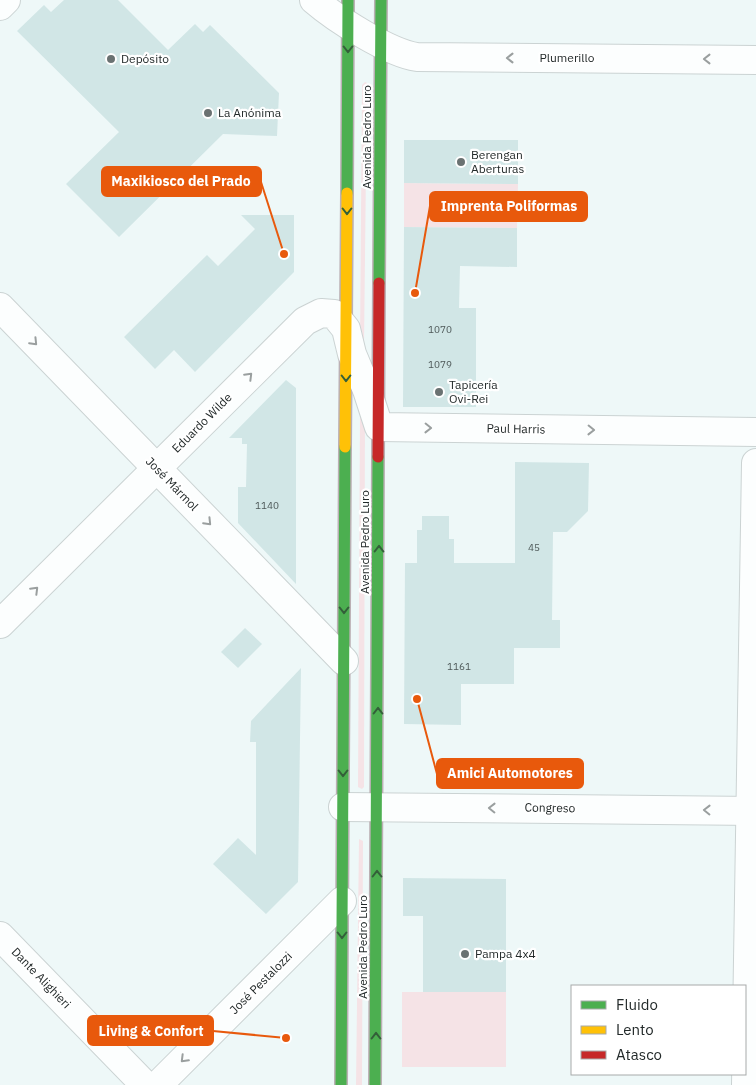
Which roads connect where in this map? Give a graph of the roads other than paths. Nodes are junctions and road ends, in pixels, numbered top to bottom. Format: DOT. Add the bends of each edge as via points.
graph roads {
  1 [pos="6,0"];
  2 [pos="314,0"];
  3 [pos="381,0"];
  4 [pos="0,6"];
  5 [pos="348,12"];
  6 [pos="381,43"];
  7 [pos="756,60"];
  8 [pos="0,307"];
  9 [pos="346,329"];
  10 [pos="379,427"];
  11 [pos="756,432"];
  12 [pos="756,463"];
  13 [pos="156,468"];
  14 [pos="0,624"];
  15 [pos="344,661"];
  16 [pos="343,806"];
  17 [pos="377,807"];
  18 [pos="753,811"];
  19 [pos="342,901"];
  20 [pos="0,936"];
  21 [pos="144,1085"];
  22 [pos="158,1085"];
  23 [pos="342,1085"];
  24 [pos="376,1085"];
  25 [pos="746,1085"];
  1 -- 4 [label="street"];
  2 -- 5 [label="street, Plumerillo"];
  3 -- 6 [label="main road, Avenida Pedro Luro"];
  5 -- 6 [label="street, Plumerillo"];
  5 -- 9 [label="main road, Avenida Pedro Luro, one-way"];
  7 -- 6 [label="street, Plumerillo, one-way" via="422,57 400,53"];
  6 -- 10 [label="main road, Avenida Pedro Luro"];
  8 -- 13 [label="street, José Mármol, one-way"];
  9 -- 10 [label="street"];
  13 -- 9 [label="street, Eduardo Wilde, one-way" via="310,317 321,313 334,314"];
  9 -- 15 [label="main road, Avenida Pedro Luro, one-way"];
  10 -- 11 [label="street, Paul Harris, one-way"];
  17 -- 10 [label="main road, Avenida Pedro Luro, one-way"];
  12 -- 18 [label="street"];
  14 -- 13 [label="street, Eduardo Wilde, one-way"];
  13 -- 15 [label="street, José Mármol, one-way"];
  15 -- 16 [label="main road, Avenida Pedro Luro, one-way"];
  16 -- 17 [label="street, Congreso"];
  16 -- 19 [label="main road, Avenida Pedro Luro"];
  18 -- 17 [label="street, Congreso, one-way"];
  24 -- 17 [label="main road, Avenida Pedro Luro, one-way"];
  18 -- 25 [label="street"];
  19 -- 22 [label="street, José Pestalozzi, one-way"];
  19 -- 23 [label="main road, Avenida Pedro Luro, one-way"];
  20 -- 21 [label="street, Dante Alighieri"];
}
